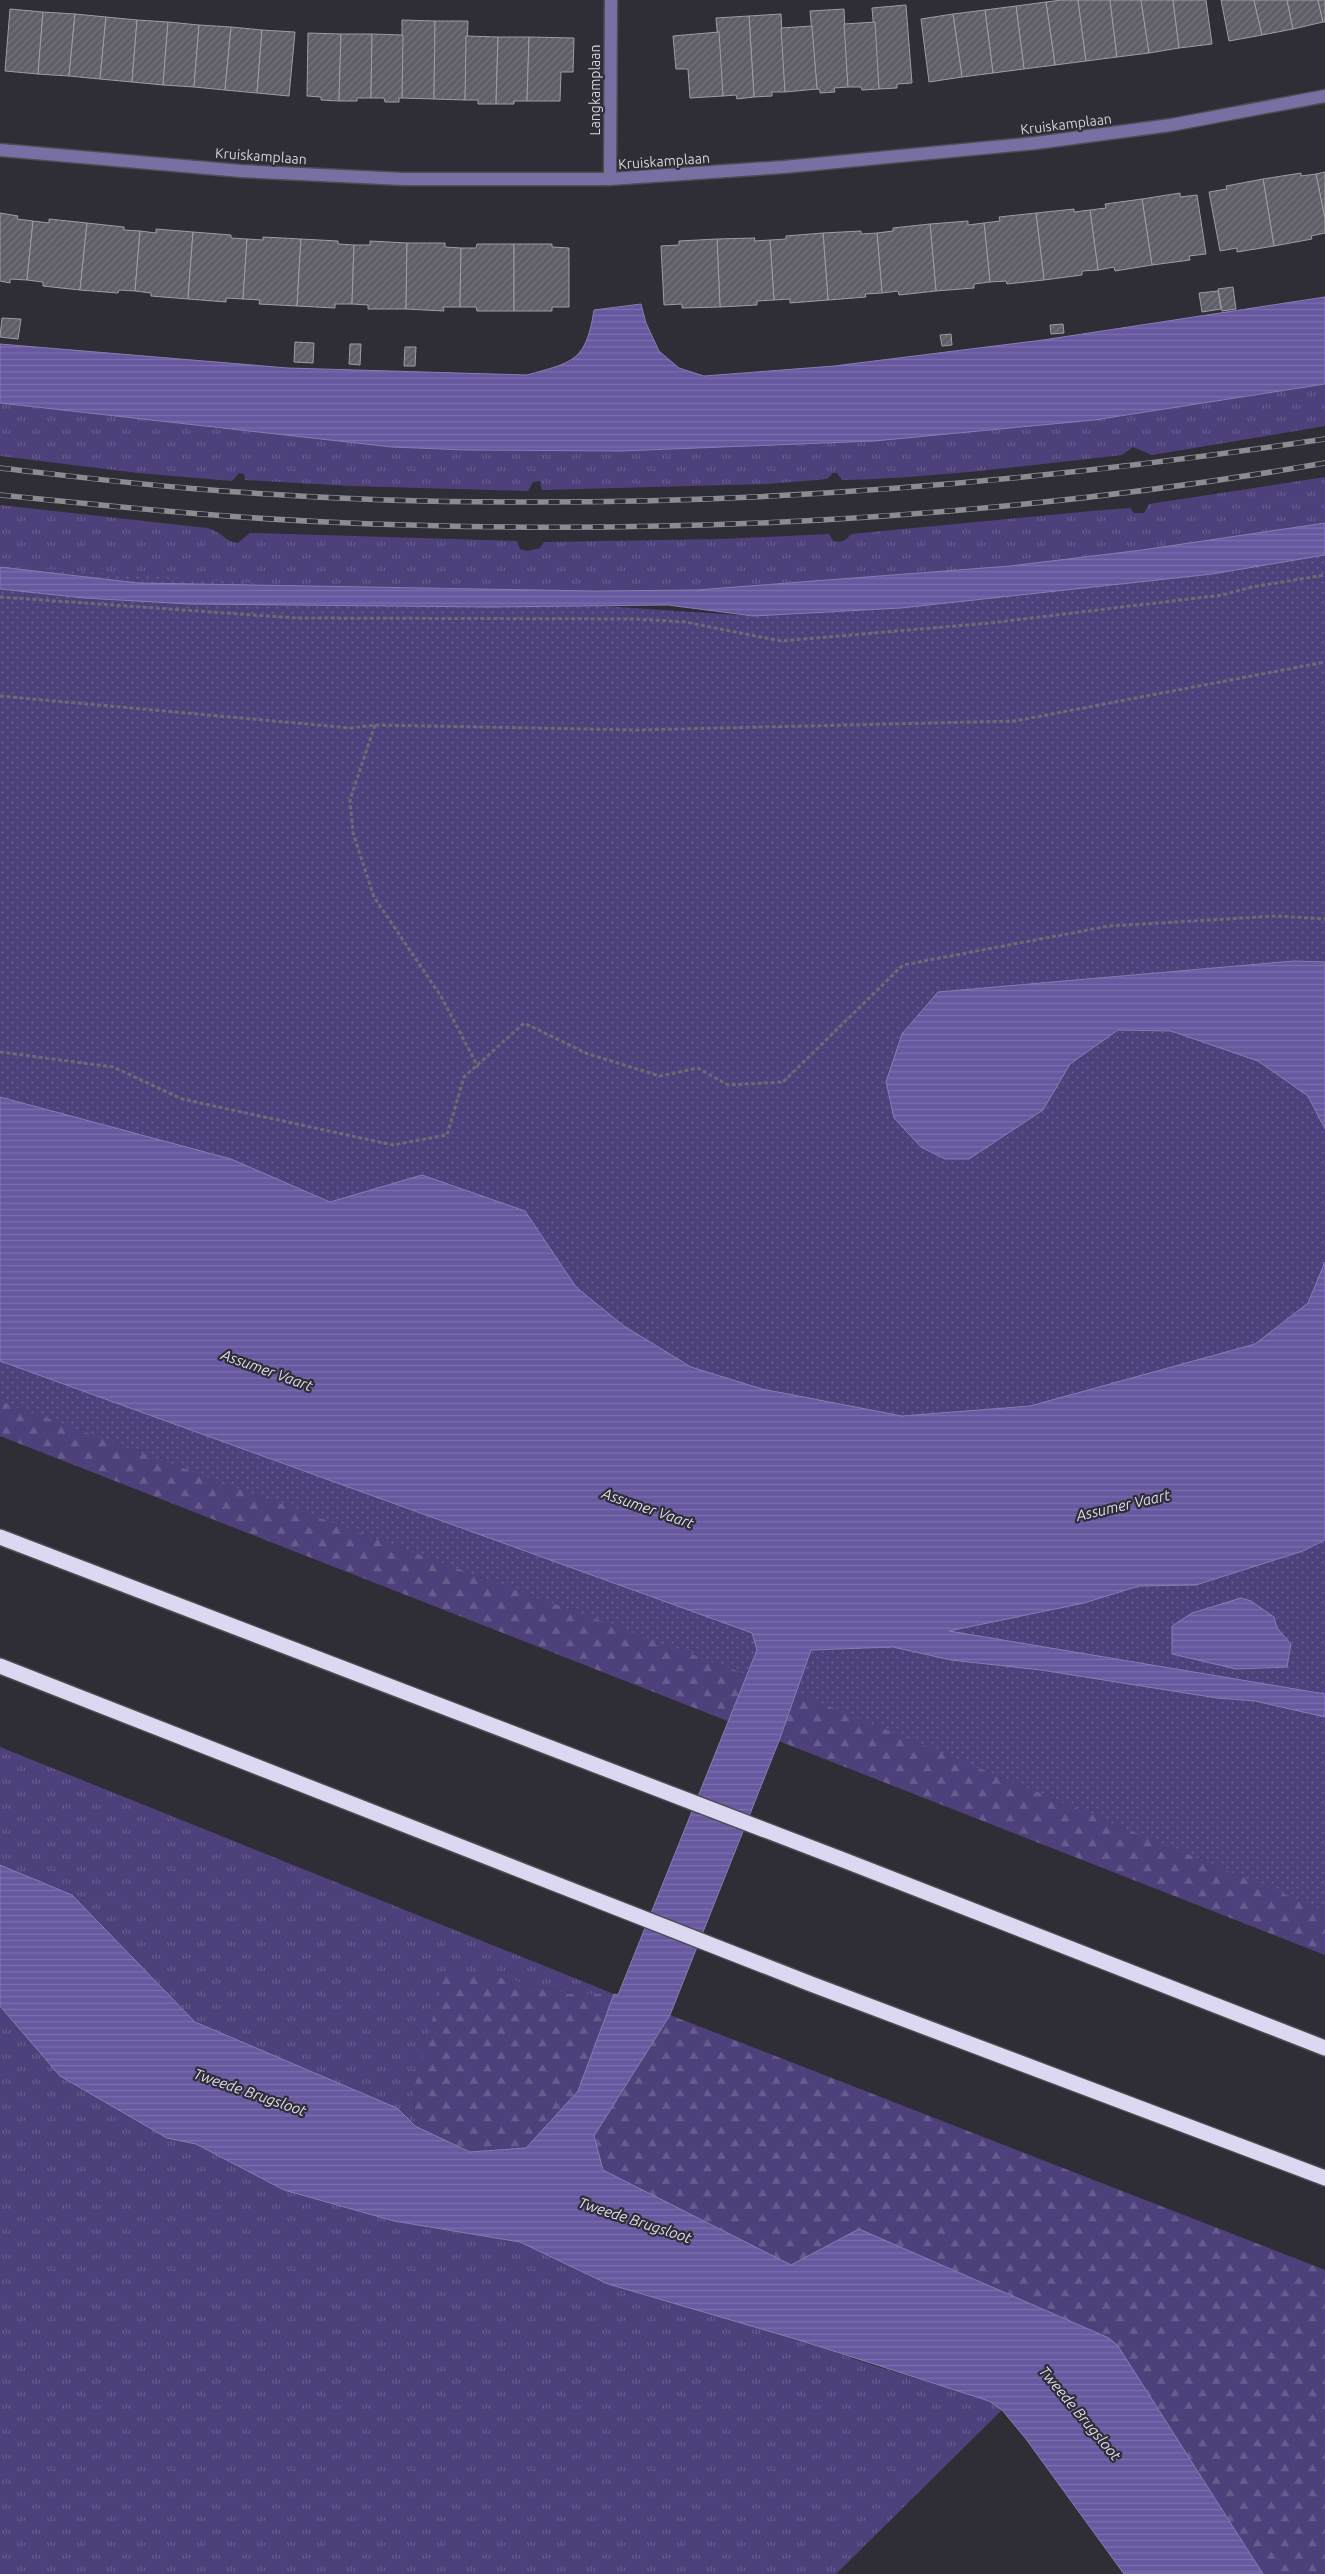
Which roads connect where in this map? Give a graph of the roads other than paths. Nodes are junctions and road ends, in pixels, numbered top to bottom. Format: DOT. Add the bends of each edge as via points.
graph roads {
  1 [pos="610,0"];
  2 [pos="1325,96"];
  3 [pos="0,150"];
  4 [pos="610,179"];
  5 [pos="0,1537"];
  6 [pos="0,1666"];
  7 [pos="1325,2048"];
  8 [pos="1325,2178"];
  1 -- 4 [label="street, Langkamplaan"];
  2 -- 4 [label="street, Kruiskamplaan" via="1171,125 1036,143 784,167"];
  3 -- 4 [label="street, Kruiskamplaan" via="241,171 403,179"];
  5 -- 7 [label="highway" via="837,1857"];
  6 -- 8 [label="highway" via="811,1984"];
}
